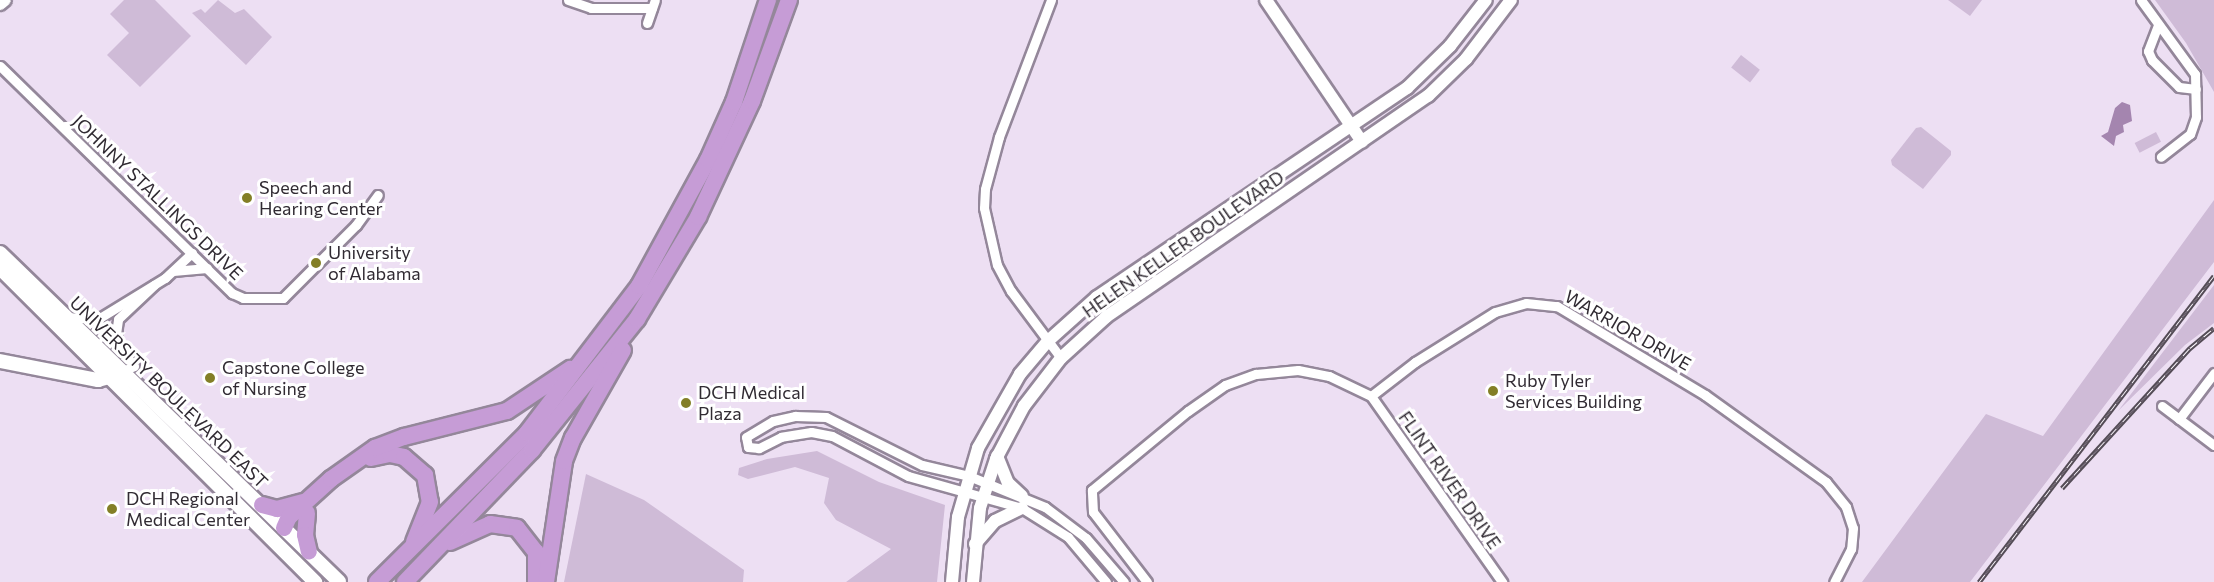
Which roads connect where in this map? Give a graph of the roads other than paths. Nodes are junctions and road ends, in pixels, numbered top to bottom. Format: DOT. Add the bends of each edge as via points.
graph roads {
  1 [pos="5,0"];
  2 [pos="568,0"];
  3 [pos="768,0"];
  4 [pos="789,0"];
  5 [pos="796,0"];
  6 [pos="1051,0"];
  7 [pos="1266,0"];
  8 [pos="1486,0"];
  9 [pos="1511,0"];
  10 [pos="2141,0"];
  11 [pos="0,4"];
  12 [pos="653,4"];
  13 [pos="647,23"];
  14 [pos="2158,25"];
  15 [pos="781,28"];
  16 [pos="0,66"];
  17 [pos="2196,89"];
  18 [pos="1352,126"];
  19 [pos="1362,142"];
  20 [pos="2161,157"];
  21 [pos="378,195"];
  22 [pos="0,253"];
  23 [pos="192,253"];
  24 [pos="0,268"];
  25 [pos="207,268"];
  26 [pos="173,271"];
  27 [pos="155,284"];
  28 [pos="64,316"];
  29 [pos="637,319"];
  30 [pos="1048,341"];
  31 [pos="594,350"];
  32 [pos="1061,358"];
  33 [pos="0,361"];
  34 [pos="2214,373"];
  35 [pos="115,375"];
  36 [pos="1371,396"];
  37 [pos="2162,406"];
  38 [pos="2179,419"];
  39 [pos="846,426"];
  40 [pos="839,440"];
  41 [pos="2214,445"];
  42 [pos="997,456"];
  43 [pos="914,460"];
  44 [pos="908,476"];
  45 [pos="969,476"];
  46 [pos="985,488"];
  47 [pos="964,492"];
  48 [pos="1022,502"];
  49 [pos="262,505"];
  50 [pos="307,507"];
  51 [pos="284,528"];
  52 [pos="974,545"];
  53 [pos="408,551"];
  54 [pos="309,552"];
  55 [pos="435,553"];
  56 [pos="335,579"];
  57 [pos="315,582"];
  58 [pos="377,582"];
  59 [pos="405,582"];
  60 [pos="536,582"];
  61 [pos="546,582"];
  62 [pos="952,582"];
  63 [pos="973,582"];
  64 [pos="1106,582"];
  65 [pos="1124,582"];
  66 [pos="1147,582"];
  67 [pos="1502,582"];
  68 [pos="1833,582"];
  1 -- 11 [label="street"];
  2 -- 12 [label="street" via="591,8"];
  3 -- 31 [label="highway" via="734,102 689,199 639,286"];
  4 -- 15 [label="highway"];
  5 -- 15 [label="highway"];
  6 -- 30 [label="street" via="999,137 984,208 997,264"];
  7 -- 18 [label="street"];
  8 -- 18 [label="street, HELEN KELLER BOULEVARD" via="1429,67"];
  9 -- 19 [label="street, HELEN KELLER BOULEVARD" via="1466,59 1439,86"];
  10 -- 14 [label="street"];
  12 -- 13 [label="street"];
  14 -- 17 [label="street" via="2195,74"];
  14 -- 17 [label="street" via="2148,51 2152,60 2179,87"];
  15 -- 29 [label="highway" via="698,217"];
  16 -- 23 [label="street, JOHNNY STALLINGS DRIVE"];
  17 -- 20 [label="street" via="2196,117 2190,134"];
  18 -- 19 [label="street"];
  18 -- 30 [label="street, HELEN KELLER BOULEVARD" via="1097,297"];
  19 -- 32 [label="street, HELEN KELLER BOULEVARD" via="1107,317"];
  21 -- 25 [label="street, JOHNNY STALLINGS DRIVE" via="356,225 283,298 243,298 232,293"];
  22 -- 28 [label="main road, UNIVERSITY BOULEVARD EAST"];
  23 -- 25 [label="street, JOHNNY STALLINGS DRIVE"];
  23 -- 26 [label="street"];
  24 -- 35 [label="main road, UNIVERSITY BOULEVARD EAST"];
  25 -- 26 [label="street"];
  26 -- 27 [label="street"];
  27 -- 28 [label="street" via="98,319"];
  27 -- 35 [label="street" via="145,298 118,319 119,347 134,366"];
  28 -- 35 [label="main road, UNIVERSITY BOULEVARD EAST"];
  29 -- 55 [label="highway" via="532,450"];
  29 -- 61 [label="highway" via="570,446 559,488"];
  30 -- 32 [label="street"];
  30 -- 45 [label="street, HELEN KELLER BOULEVARD" via="1020,374 992,420"];
  31 -- 50 [label="highway" via="554,383 507,411 375,448"];
  31 -- 53 [label="highway" via="527,433"];
  32 -- 42 [label="street, HELEN KELLER BOULEVARD" via="1024,406"];
  33 -- 35 [label="main road" via="98,380"];
  34 -- 38 [label="street"];
  35 -- 49 [label="main road, UNIVERSITY BOULEVARD EAST"];
  35 -- 57 [label="main road, UNIVERSITY BOULEVARD EAST"];
  36 -- 66 [label="street" via="1319,374 1298,370 1256,374 1207,396 1100,482 1090,501 1099,521"];
  36 -- 67 [label="street, FLINT RIVER DRIVE"];
  36 -- 68 [label="street, WARRIOR DRIVE" via="1414,362 1496,312 1526,303 1557,306 1705,395 1826,482 1846,507 1853,528 1851,549"];
  37 -- 38 [label="street"];
  38 -- 41 [label="street"];
  39 -- 40 [label="street"];
  39 -- 40 [label="street" via="826,417 795,416 763,424 746,436 748,447 759,448 781,437 811,432"];
  39 -- 43 [label="street"];
  40 -- 44 [label="street"];
  42 -- 46 [label="street, HELEN KELLER BOULEVARD"];
  42 -- 48 [label="street" via="1008,483"];
  43 -- 44 [label="street"];
  43 -- 45 [label="street"];
  44 -- 47 [label="street"];
  45 -- 46 [label="street"];
  45 -- 47 [label="street, HELEN KELLER BOULEVARD"];
  46 -- 47 [label="street"];
  46 -- 48 [label="street"];
  46 -- 52 [label="street, HELEN KELLER BOULEVARD"];
  47 -- 62 [label="street, HELEN KELLER BOULEVARD" via="953,547"];
  48 -- 52 [label="street" via="995,521"];
  48 -- 64 [label="street" via="1068,537"];
  48 -- 65 [label="street" via="1045,507 1086,538"];
  49 -- 50 [label="highway" via="278,509"];
  49 -- 51 [label="main road, UNIVERSITY BOULEVARD EAST"];
  50 -- 51 [label="highway" via="289,517"];
  50 -- 53 [label="highway" via="369,459 383,454 404,457 421,469 430,495 423,524"];
  50 -- 54 [label="highway" via="305,535"];
  51 -- 54 [label="main road, UNIVERSITY BOULEVARD EAST"];
  52 -- 63 [label="street, HELEN KELLER BOULEVARD"];
  53 -- 58 [label="highway"];
  54 -- 56 [label="main road, UNIVERSITY BOULEVARD EAST"];
  55 -- 59 [label="highway"];
  55 -- 60 [label="highway" via="484,526 511,525 523,532 533,546"];
}
